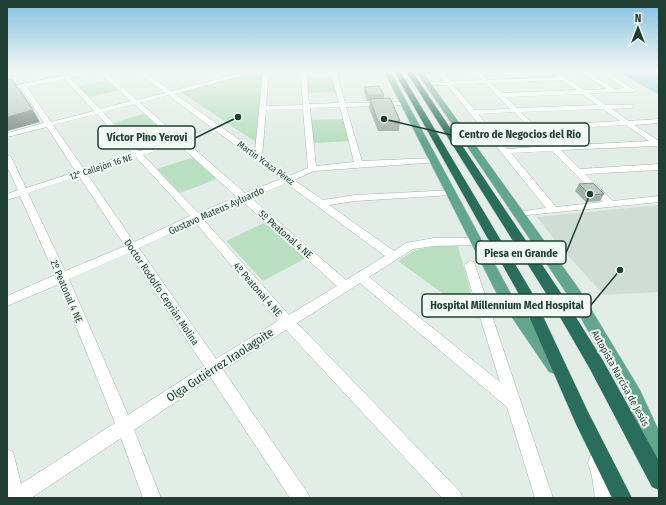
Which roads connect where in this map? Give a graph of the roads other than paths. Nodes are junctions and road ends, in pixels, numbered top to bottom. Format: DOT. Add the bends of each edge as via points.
graph roads {
  1 [pos="29,95"];
  2 [pos="83,95"];
  3 [pos="127,95"];
  4 [pos="159,95"];
  5 [pos="172,95"];
  6 [pos="265,95"];
  7 [pos="306,95"];
  8 [pos="339,95"];
  9 [pos="400,95"];
  10 [pos="411,95"];
  11 [pos="424,95"];
  12 [pos="435,95"];
  13 [pos="459,95"];
  14 [pos="530,95"];
  15 [pos="587,95"];
  16 [pos="501,96"];
  17 [pos="135,101"];
  18 [pos="404,103"];
  19 [pos="307,106"];
  20 [pos="342,106"];
  21 [pos="631,106"];
  22 [pos="604,107"];
  23 [pos="264,108"];
  24 [pos="516,110"];
  25 [pos="98,111"];
  26 [pos="473,112"];
  27 [pos="659,121"];
  28 [pos="628,123"];
  29 [pos="49,124"];
  30 [pos="218,128"];
  31 [pos="534,128"];
  32 [pos="7,135"];
  33 [pos="180,141"];
  34 [pos="658,144"];
  35 [pos="555,149"];
  36 [pos="505,151"];
  37 [pos="138,155"];
  38 [pos="7,157"];
  39 [pos="258,157"];
  40 [pos="435,160"];
  41 [pos="359,164"];
  42 [pos="659,168"];
  43 [pos="312,169"];
  44 [pos="579,172"];
  45 [pos="81,173"];
  46 [pos="288,179"];
  47 [pos="24,192"];
  48 [pos="452,192"];
  49 [pos="7,197"];
  50 [pos="244,197"];
  51 [pos="659,199"];
  52 [pos="323,203"];
  53 [pos="610,204"];
  54 [pos="553,210"];
  55 [pos="520,214"];
  56 [pos="196,217"];
  57 [pos="478,241"];
  58 [pos="132,247"];
  59 [pos="393,256"];
  60 [pos="470,265"];
  61 [pos="360,276"];
  62 [pos="62,277"];
  63 [pos="345,286"];
  64 [pos="7,301"];
  65 [pos="287,322"];
  66 [pos="214,368"];
  67 [pos="570,390"];
  68 [pos="634,396"];
  69 [pos="515,404"];
  70 [pos="582,418"];
  71 [pos="125,426"];
  72 [pos="659,436"];
  73 [pos="659,451"];
  74 [pos="7,458"];
  75 [pos="659,480"];
  76 [pos="15,498"];
  77 [pos="152,498"];
  78 [pos="301,498"];
  79 [pos="454,498"];
  80 [pos="544,498"];
  81 [pos="605,498"];
  82 [pos="622,498"];
  1 -- 29 [label="street, Doctor Rodolfo Ceprián Molina"];
  2 -- 25 [label="street, 4º Peatonal 4 NE"];
  3 -- 17 [label="street, 5º Peatonal 4 NE"];
  4 -- 17 [label="street"];
  5 -- 30 [label="street, Martín Ycaza Pérez"];
  6 -- 23 [label="street"];
  7 -- 19 [label="street"];
  8 -- 20 [label="street"];
  9 -- 18 [label="main road"];
  10 -- 67 [label="highway" via="526,295"];
  11 -- 75 [label="highway, Autopista Narcisa de Jesús" via="554,294 596,364"];
  12 -- 55 [label="main road, Autopista Narcisa de Jesús"];
  13 -- 26 [label="street"];
  14 -- 16 [label="street"];
  15 -- 22 [label="street"];
  16 -- 24 [label="street"];
  17 -- 25 [label="street"];
  17 -- 33 [label="street, 5º Peatonal 4 NE"];
  18 -- 20 [label="street"];
  18 -- 40 [label="main road"];
  19 -- 20 [label="street"];
  19 -- 23 [label="street"];
  19 -- 43 [label="street"];
  20 -- 41 [label="street"];
  21 -- 22 [label="street"];
  22 -- 24 [label="street"];
  22 -- 28 [label="street"];
  23 -- 39 [label="street"];
  24 -- 26 [label="street"];
  24 -- 31 [label="street"];
  25 -- 29 [label="street"];
  25 -- 37 [label="street, 4º Peatonal 4 NE"];
  26 -- 36 [label="street"];
  27 -- 28 [label="street"];
  28 -- 31 [label="street"];
  28 -- 34 [label="street"];
  29 -- 32 [label="street"];
  29 -- 45 [label="street, Doctor Rodolfo Ceprián Molina"];
  30 -- 33 [label="street, 12° Callejón 16 NE"];
  30 -- 39 [label="street, Martín Ycaza Pérez"];
  31 -- 35 [label="street"];
  33 -- 37 [label="street, 12° Callejón 16 NE"];
  33 -- 50 [label="street, 5º Peatonal 4 NE"];
  34 -- 35 [label="street"];
  35 -- 36 [label="street"];
  35 -- 44 [label="street"];
  36 -- 54 [label="street"];
  37 -- 45 [label="street, 12° Callejón 16 NE"];
  37 -- 56 [label="street, 4º Peatonal 4 NE"];
  38 -- 47 [label="street, 2º Peatonal 4 NE"];
  39 -- 46 [label="street, Martín Ycaza Pérez"];
  40 -- 41 [label="street, Gustavo Mateus Ayluardo"];
  40 -- 48 [label="main road"];
  41 -- 43 [label="street, Gustavo Mateus Ayluardo"];
  42 -- 44 [label="street"];
  43 -- 46 [label="street, Gustavo Mateus Ayluardo"];
  44 -- 53 [label="street"];
  45 -- 47 [label="street, 12° Callejón 16 NE"];
  45 -- 58 [label="street, Doctor Rodolfo Ceprián Molina"];
  46 -- 50 [label="street, Gustavo Mateus Ayluardo"];
  46 -- 52 [label="street, Martín Ycaza Pérez"];
  47 -- 49 [label="street, 12° Callejón 16 NE"];
  47 -- 62 [label="street, 2º Peatonal 4 NE"];
  48 -- 52 [label="street" via="354,198"];
  48 -- 57 [label="main road"];
  50 -- 56 [label="street, Gustavo Mateus Ayluardo"];
  50 -- 63 [label="street, 5º Peatonal 4 NE"];
  51 -- 53 [label="street"];
  52 -- 59 [label="street, Martín Ycaza Pérez"];
  53 -- 54 [label="street"];
  54 -- 55 [label="street"];
  55 -- 68 [label="main road, Autopista Narcisa de Jesús" via="574,293"];
  56 -- 58 [label="street, Gustavo Mateus Ayluardo"];
  56 -- 65 [label="street, 4º Peatonal 4 NE"];
  57 -- 59 [label="street, Olga Gutiérrez Iraolagoite" via="434,242 410,246"];
  57 -- 67 [label="main road" via="513,308"];
  58 -- 62 [label="street, Gustavo Mateus Ayluardo"];
  58 -- 66 [label="street, Doctor Rodolfo Ceprián Molina"];
  59 -- 61 [label="street, Olga Gutiérrez Iraolagoite"];
  60 -- 69 [label="street"];
  61 -- 63 [label="street, Olga Gutiérrez Iraolagoite"];
  61 -- 69 [label="street"];
  62 -- 64 [label="street, Gustavo Mateus Ayluardo"];
  62 -- 71 [label="street, 2º Peatonal 4 NE"];
  63 -- 65 [label="street, Olga Gutiérrez Iraolagoite"];
  65 -- 66 [label="street, Olga Gutiérrez Iraolagoite"];
  65 -- 79 [label="street, 4º Peatonal 4 NE"];
  66 -- 71 [label="street, Olga Gutiérrez Iraolagoite"];
  66 -- 78 [label="street, Doctor Rodolfo Ceprián Molina"];
  67 -- 70 [label="highway"];
  68 -- 72 [label="main road"];
  68 -- 73 [label="main road, Autopista Narcisa de Jesús"];
  69 -- 80 [label="street"];
  70 -- 81 [label="main road" via="602,476"];
  70 -- 82 [label="highway"];
  71 -- 76 [label="street, Olga Gutiérrez Iraolagoite"];
  71 -- 77 [label="street, 2º Peatonal 4 NE"];
  74 -- 76 [label="street"];
}
